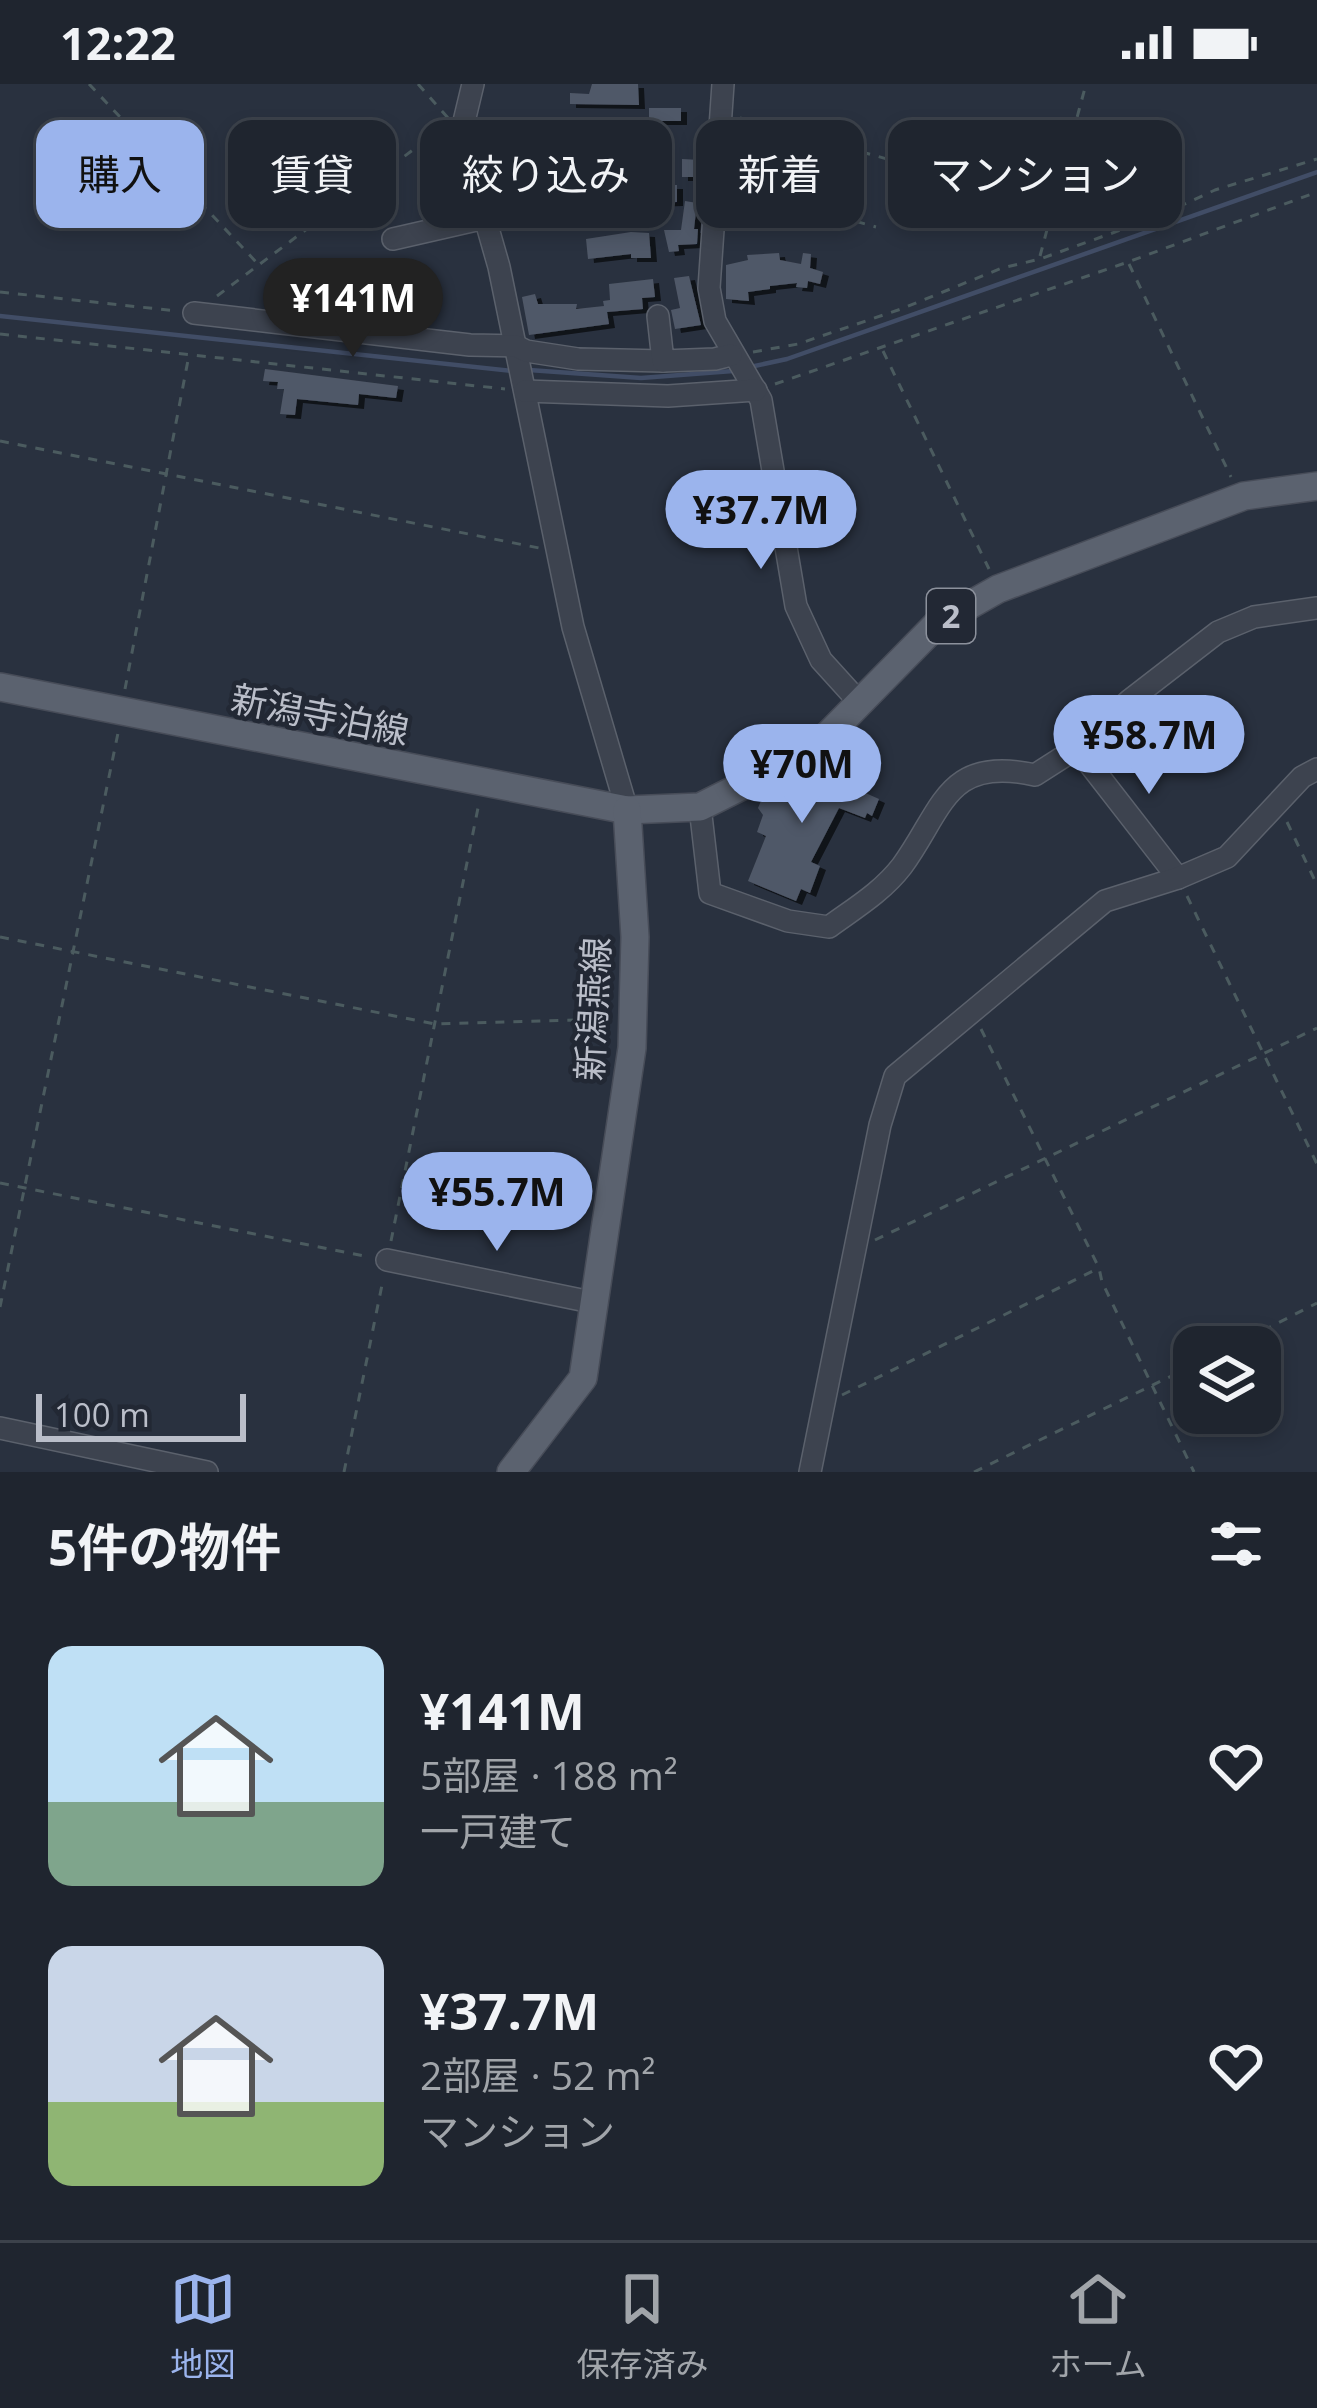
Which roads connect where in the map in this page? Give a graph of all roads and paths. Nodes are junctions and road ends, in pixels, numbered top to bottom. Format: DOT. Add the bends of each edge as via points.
graph roads {
  1 [pos="89,84"];
  2 [pos="418,84"];
  3 [pos="473,84"];
  4 [pos="723,84"];
  5 [pos="1086,84"];
  6 [pos="721,112"];
  7 [pos="464,120"];
  8 [pos="720,120"];
  9 [pos="1076,120"];
  10 [pos="888,159"];
  11 [pos="1317,159"];
  12 [pos="1317,191"];
  13 [pos="864,223"];
  14 [pos="876,226"];
  15 [pos="441,228"];
  16 [pos="487,228"];
  17 [pos="713,228"];
  18 [pos="1047,228"];
  19 [pos="393,239"];
  20 [pos="1040,259"];
  21 [pos="1129,262"];
  22 [pos="259,266"];
  23 [pos="0,292"];
  24 [pos="194,313"];
  25 [pos="658,316"];
  26 [pos="0,334"];
  27 [pos="882,349"];
  28 [pos="517,350"];
  29 [pos="189,355"];
  30 [pos="734,357"];
  31 [pos="663,362"];
  32 [pos="753,386"];
  33 [pos="524,388"];
  34 [pos="0,442"];
  35 [pos="166,475"];
  36 [pos="1317,486"];
  37 [pos="1244,496"];
  38 [pos="558,552"];
  39 [pos="998,589"];
  40 [pos="1317,608"];
  41 [pos="0,687"];
  42 [pos="860,703"];
  43 [pos="116,711"];
  44 [pos="1077,748"];
  45 [pos="1317,769"];
  46 [pos="483,784"];
  47 [pos="700,807"];
  48 [pos="627,810"];
  49 [pos="1274,810"];
  50 [pos="1178,878"];
  51 [pos="1317,886"];
  52 [pos="0,937"];
  53 [pos="72,951"];
  54 [pos="971,1012"];
  55 [pos="634,1021"];
  56 [pos="435,1024"];
  57 [pos="1317,1028"];
  58 [pos="1265,1056"];
  59 [pos="1042,1158"];
  60 [pos="1317,1164"];
  61 [pos="0,1183"];
  62 [pos="24,1188"];
  63 [pos="855,1250"];
  64 [pos="387,1260"];
  65 [pos="1100,1268"];
  66 [pos="596,1303"];
  67 [pos="1317,1303"];
  68 [pos="0,1307"];
  69 [pos="1273,1326"];
  70 [pos="1173,1375"];
  71 [pos="1151,1384"];
  72 [pos="825,1404"];
  73 [pos="0,1428"];
  74 [pos="207,1472"];
  75 [pos="511,1472"];
  76 [pos="809,1472"];
  77 [pos="974,1472"];
  78 [pos="1194,1472"];
  1 -- 22 [label="path"];
  2 -- 22 [label="path" via="452,122"];
  3 -- 7 [label="street"];
  4 -- 6 [label="street"];
  5 -- 9 [label="path"];
  6 -- 8 [label="street"];
  6 -- 10 [label="path"];
  11 -- 20 [label="path"];
  12 -- 21 [label="path"];
  13 -- 14 [label="path"];
  15 -- 19 [label="street"];
  16 -- 28 [label="street"];
  17 -- 30 [label="street" via="709,288"];
  18 -- 20 [label="path"];
  20 -- 30 [label="path" via="799,344"];
  21 -- 27 [label="path"];
  21 -- 37 [label="path"];
  22 -- 24 [label="path"];
  23 -- 24 [label="path"];
  24 -- 28 [label="street"];
  25 -- 31 [label="street"];
  26 -- 29 [label="path"];
  27 -- 32 [label="path"];
  27 -- 39 [label="path"];
  28 -- 31 [label="street"];
  28 -- 33 [label="street"];
  29 -- 33 [label="path"];
  29 -- 35 [label="path"];
  30 -- 31 [label="street"];
  30 -- 32 [label="street"];
  32 -- 33 [label="street" via="668,396"];
  32 -- 42 [label="street" via="768,424 796,606 821,660"];
  33 -- 38 [label="street"];
  34 -- 35 [label="path"];
  35 -- 38 [label="path"];
  35 -- 43 [label="path"];
  36 -- 37 [label="main road, 2"];
  37 -- 39 [label="main road, 2"];
  38 -- 48 [label="street"];
  39 -- 42 [label="main road, 2" via="938,623"];
  40 -- 44 [label="street" via="1254,616 1218,632"];
  41 -- 43 [label="main road, 新潟寺泊線 / 2"];
  42 -- 47 [label="main road, 2" via="781,767"];
  43 -- 46 [label="main road, 新潟寺泊線 / 2"];
  43 -- 53 [label="path"];
  44 -- 47 [label="street" via="1036,775 1013,770 962,780 878,893 829,926 788,921 710,893"];
  44 -- 50 [label="street"];
  45 -- 49 [label="street"];
  46 -- 48 [label="main road, 新潟寺泊線 / 2"];
  46 -- 56 [label="path"];
  47 -- 48 [label="main road, 2"];
  48 -- 55 [label="main road, 新潟燕線"];
  49 -- 50 [label="street" via="1227,857"];
  49 -- 51 [label="path"];
  50 -- 54 [label="street" via="1105,901"];
  50 -- 58 [label="path"];
  52 -- 53 [label="path"];
  53 -- 56 [label="path"];
  53 -- 62 [label="path"];
  54 -- 59 [label="path"];
  54 -- 63 [label="street" via="895,1076"];
  55 -- 56 [label="path"];
  55 -- 66 [label="main road, 新潟燕線"];
  57 -- 58 [label="path"];
  58 -- 59 [label="path"];
  58 -- 60 [label="path"];
  59 -- 63 [label="path"];
  59 -- 65 [label="path"];
  61 -- 62 [label="path"];
  62 -- 64 [label="path"];
  62 -- 68 [label="path"];
  63 -- 72 [label="street"];
  64 -- 66 [label="street"];
  65 -- 71 [label="path"];
  65 -- 72 [label="path"];
  66 -- 75 [label="main road, 新潟燕線" via="583,1378"];
  67 -- 69 [label="path"];
  70 -- 71 [label="path"];
  71 -- 77 [label="path"];
  71 -- 78 [label="path"];
  72 -- 76 [label="street"];
  73 -- 74 [label="street"];
}
